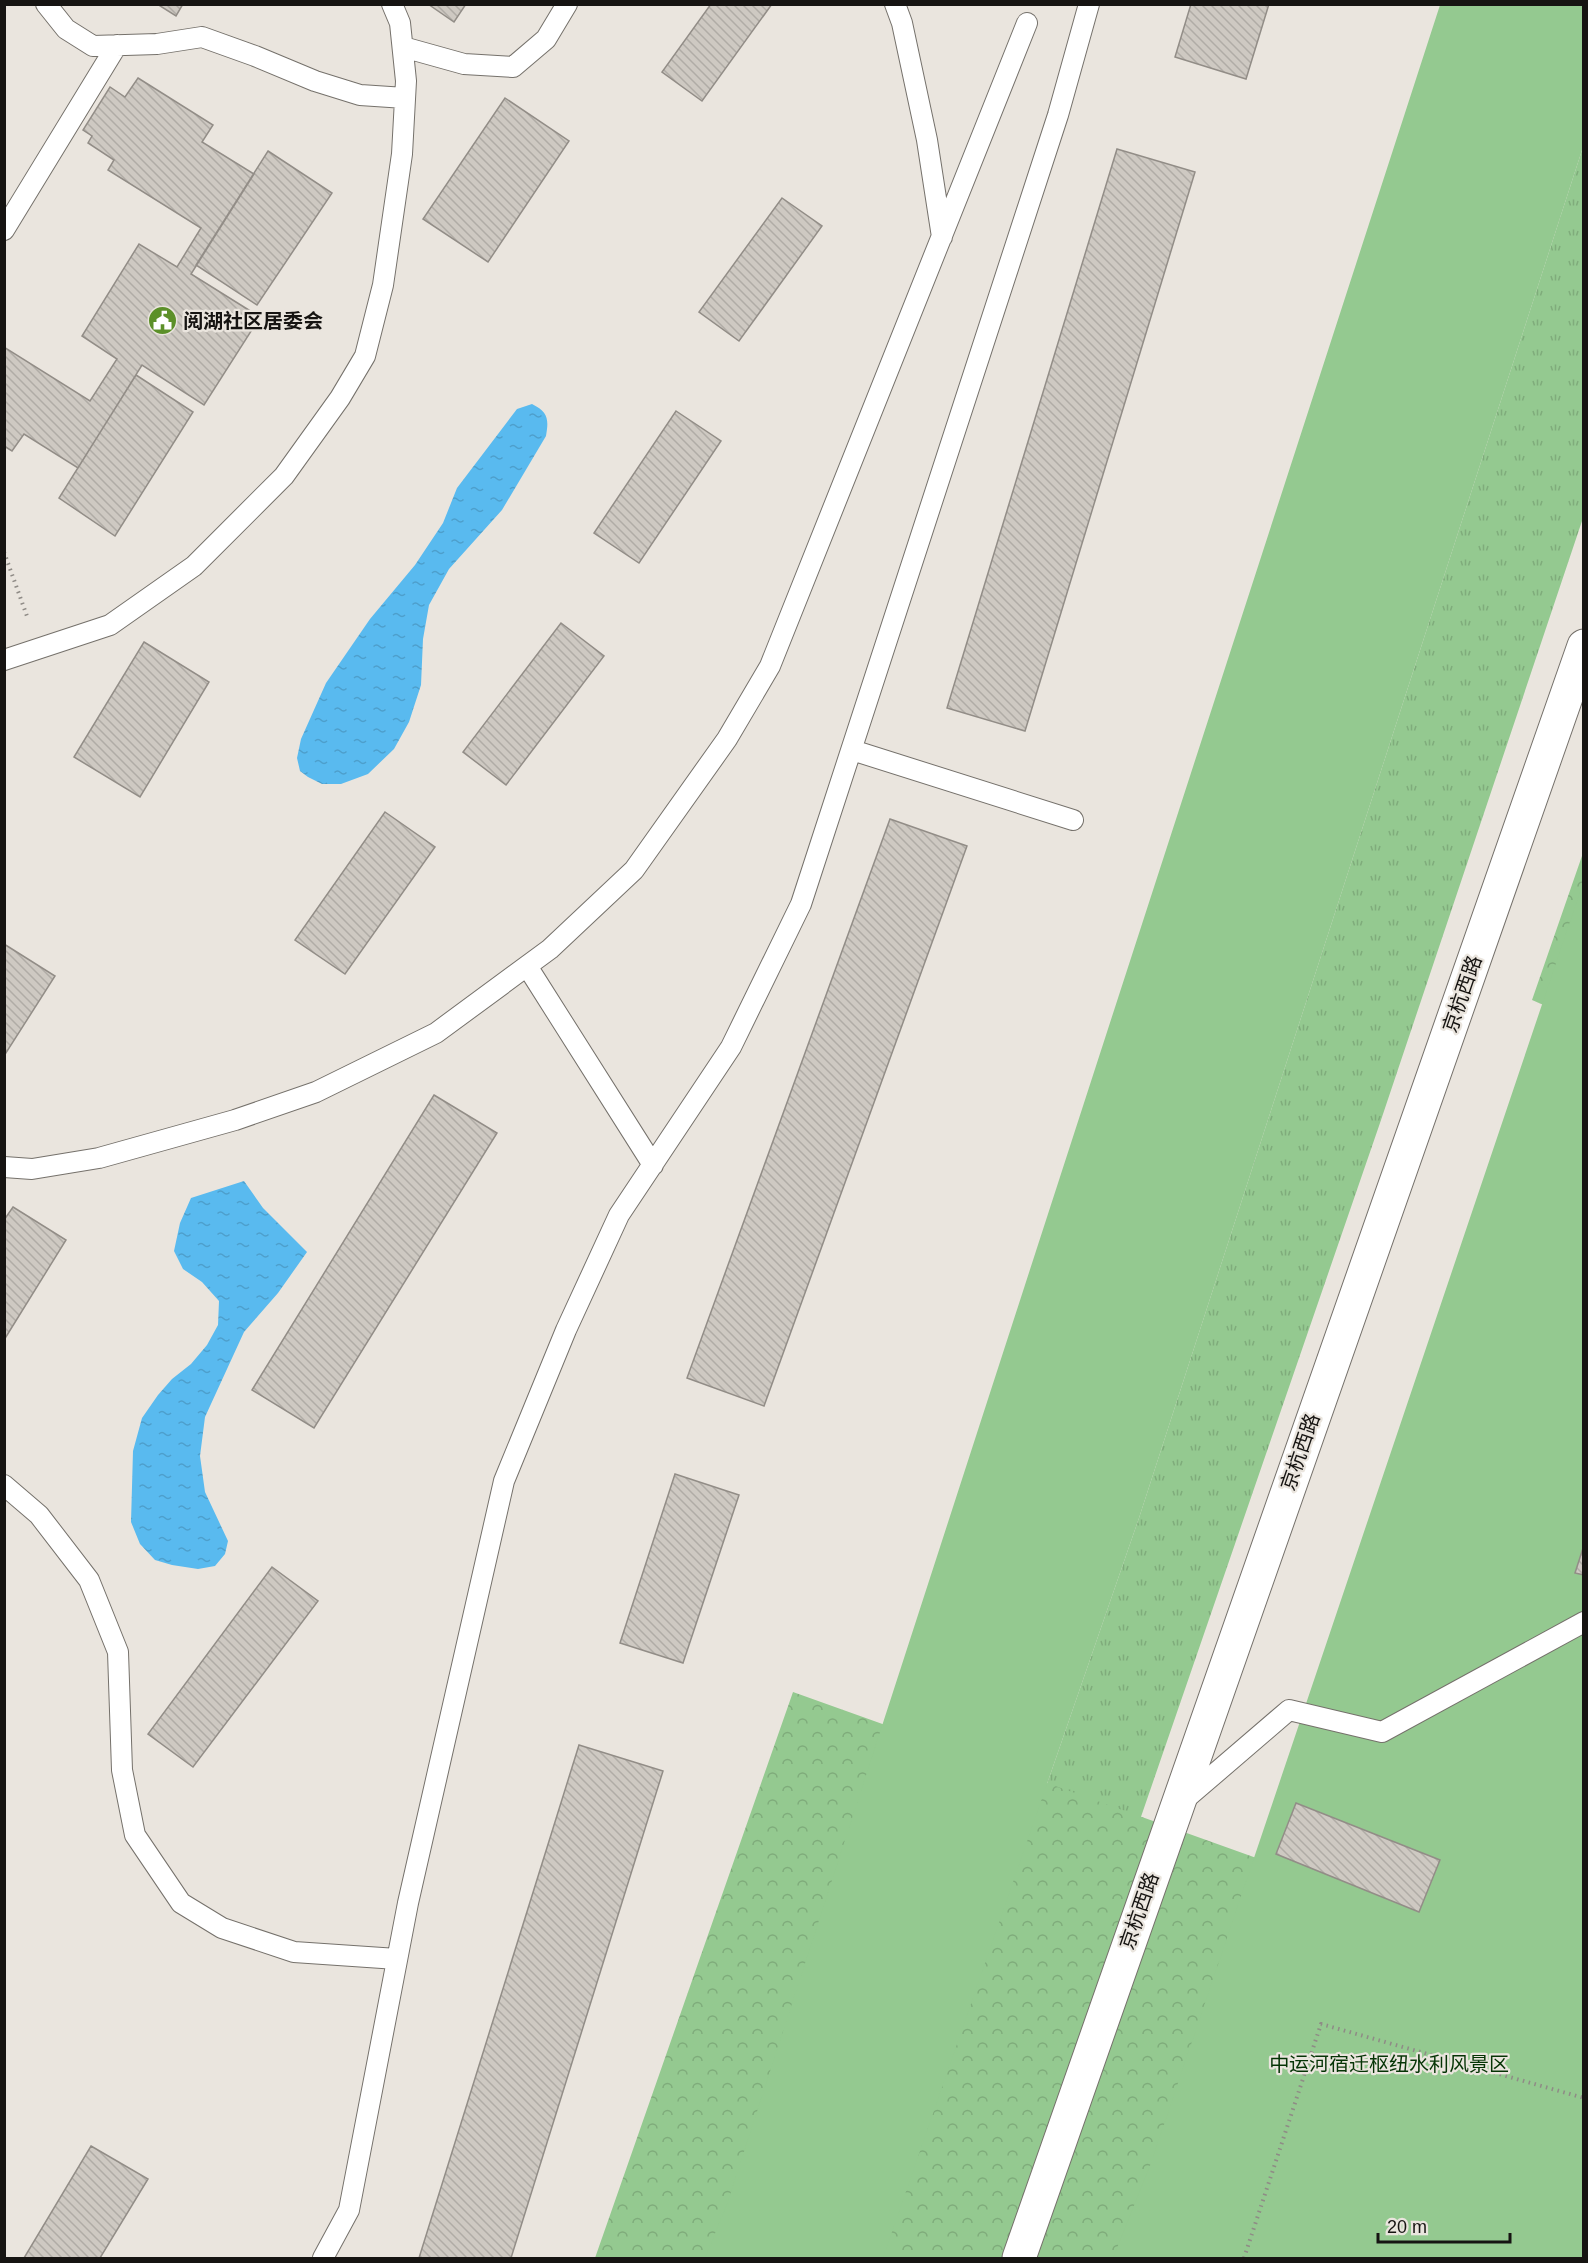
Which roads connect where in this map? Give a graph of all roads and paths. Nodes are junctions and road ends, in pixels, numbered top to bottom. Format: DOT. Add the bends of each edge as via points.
graph roads {
  1 [pos="46,4"];
  2 [pos="392,4"];
  3 [pos="567,4"];
  4 [pos="895,4"];
  5 [pos="1089,4"];
  6 [pos="1027,23"];
  7 [pos="117,45"];
  8 [pos="403,47"];
  9 [pos="405,98"];
  10 [pos="4,230"];
  11 [pos="942,237"];
  12 [pos="4,552"];
  13 [pos="1584,646"];
  14 [pos="38,650"];
  15 [pos="4,660"];
  16 [pos="852,750"];
  17 [pos="1072,820"];
  18 [pos="527,966"];
  19 [pos="652,1165"];
  20 [pos="4,1167"];
  21 [pos="4,1485"];
  22 [pos="1584,1622"];
  23 [pos="1176,1807"];
  24 [pos="397,1959"];
  25 [pos="1584,2098"];
  26 [pos="323,2259"];
  27 [pos="1019,2259"];
  28 [pos="1244,2259"];
  1 -- 7 [label="lane" via="66,29 93,46"];
  2 -- 8 [label="lane" via="400,23"];
  3 -- 8 [label="lane" via="546,39 513,67 464,64"];
  4 -- 11 [label="lane" via="927,140"];
  5 -- 16 [label="lane" via="1058,115"];
  6 -- 11 [label="lane"];
  7 -- 9 [label="lane" via="202,37 360,95"];
  7 -- 10 [label="lane"];
  8 -- 9 [label="lane"];
  9 -- 14 [label="lane" via="402,154 383,285 365,356 340,398 284,476 194,566 110,625"];
  11 -- 18 [label="lane" via="770,666 727,739 633,870"];
  12 -- 14 [label="path"];
  13 -- 23 [label="street, 京杭西路"];
  14 -- 15 [label="lane"];
  16 -- 17 [label="lane"];
  16 -- 19 [label="lane" via="801,904 731,1047"];
  18 -- 19 [label="lane"];
  18 -- 20 [label="lane" via="436,1033 316,1092 235,1120 99,1158 32,1169"];
  19 -- 24 [label="lane" via="619,1215 566,1329 504,1481"];
  21 -- 24 [label="lane" via="39,1515 89,1580 118,1652 122,1770 135,1835 181,1903 222,1928 294,1952"];
  22 -- 23 [label="lane" via="1382,1732 1289,1710"];
  23 -- 27 [label="street, 京杭西路"];
  24 -- 26 [label="lane" via="349,2210"];
  25 -- 28 [label="path" via="1321,2024"];
}
